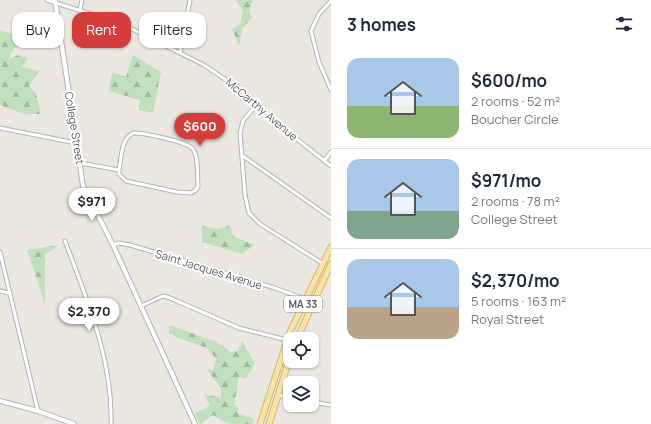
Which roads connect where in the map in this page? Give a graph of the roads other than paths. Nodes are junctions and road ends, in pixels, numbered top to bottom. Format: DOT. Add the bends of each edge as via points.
graph roads {
  1 [pos="47,0"];
  2 [pos="82,0"];
  3 [pos="190,0"];
  4 [pos="55,1"];
  5 [pos="331,1"];
  6 [pos="80,10"];
  7 [pos="180,53"];
  8 [pos="331,90"];
  9 [pos="258,104"];
  10 [pos="0,128"];
  11 [pos="76,143"];
  12 [pos="331,152"];
  13 [pos="243,156"];
  14 [pos="324,161"];
  15 [pos="80,163"];
  16 [pos="331,166"];
  17 [pos="119,170"];
  18 [pos="331,218"];
  19 [pos="65,241"];
  20 [pos="113,245"];
  21 [pos="331,247"];
  22 [pos="0,252"];
  23 [pos="322,263"];
  24 [pos="331,264"];
  25 [pos="0,291"];
  26 [pos="10,293"];
  27 [pos="305,299"];
  28 [pos="141,306"];
  29 [pos="291,332"];
  30 [pos="300,332"];
  31 [pos="283,339"];
  32 [pos="283,355"];
  33 [pos="286,368"];
  34 [pos="277,395"];
  35 [pos="283,396"];
  36 [pos="0,401"];
  37 [pos="319,403"];
  38 [pos="331,405"];
  39 [pos="38,411"];
  40 [pos="74,424"];
  41 [pos="112,424"];
  42 [pos="195,424"];
  43 [pos="260,424"];
  44 [pos="269,424"];
  1 -- 4 [label="street"];
  2 -- 6 [label="street"];
  3 -- 7 [label="street"];
  4 -- 6 [label="street"];
  4 -- 11 [label="street, College Street"];
  5 -- 8 [label="street" via="319,14 310,31"];
  6 -- 7 [label="street, McCarthy Avenue" via="132,28"];
  7 -- 9 [label="street, McCarthy Avenue" via="221,75"];
  9 -- 13 [label="street" via="241,124 240,141"];
  9 -- 14 [label="street, McCarthy Avenue"];
  10 -- 11 [label="street"];
  11 -- 15 [label="street, College Street"];
  12 -- 14 [label="street"];
  13 -- 18 [label="street"];
  13 -- 23 [label="street" via="245,195 252,218"];
  14 -- 16 [label="street, McCarthy Avenue"];
  15 -- 17 [label="street"];
  15 -- 20 [label="street, College Street" via="83,186"];
  17 -- 17 [label="street" via="119,174 126,180 177,192 191,193 198,186 195,153 192,147 150,136 133,133 128,136"];
  19 -- 41 [label="street" via="104,352"];
  20 -- 27 [label="street, Saint Jacques Avenue" via="130,244"];
  20 -- 28 [label="street, College Street"];
  21 -- 23 [label="main road, MA 33"];
  22 -- 26 [label="street"];
  23 -- 27 [label="main road, MA 33"];
  24 -- 30 [label="main road, MA 33"];
  25 -- 26 [label="street"];
  26 -- 39 [label="street"];
  27 -- 29 [label="main road, MA 33"];
  28 -- 31 [label="street" via="163,296 239,328"];
  28 -- 42 [label="street, College Street"];
  32 -- 43 [label="main road, MA 33"];
  33 -- 34 [label="main road"];
  34 -- 35 [label="street"];
  34 -- 44 [label="main road"];
  36 -- 39 [label="street"];
  37 -- 38 [label="street"];
  39 -- 40 [label="street"];
}
